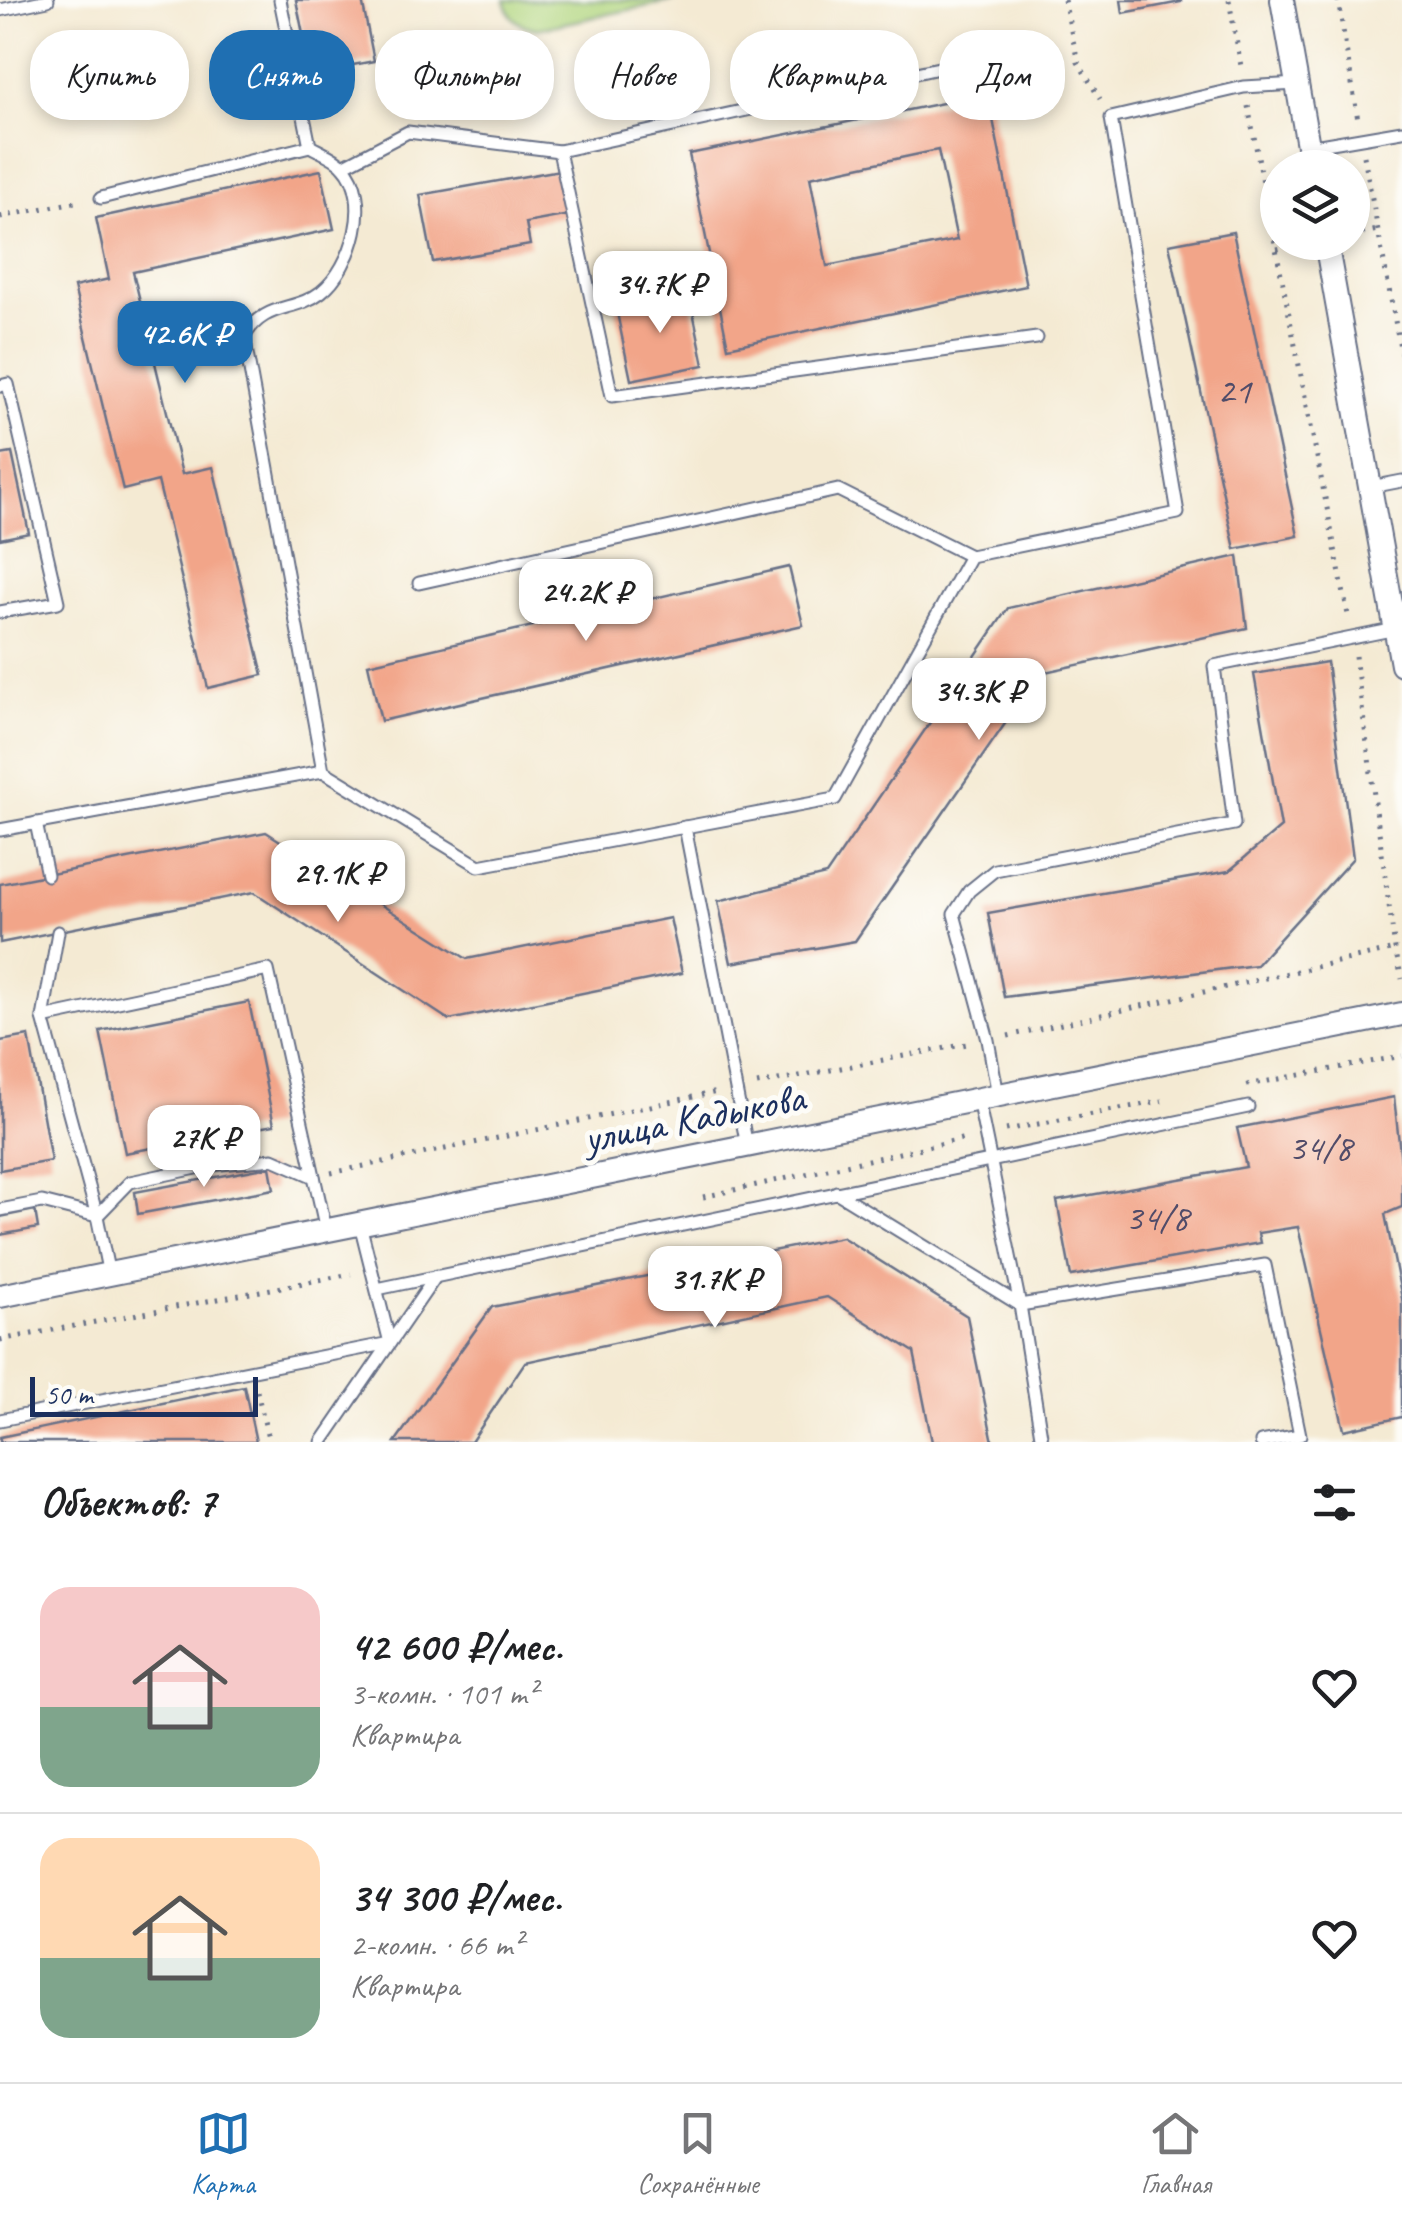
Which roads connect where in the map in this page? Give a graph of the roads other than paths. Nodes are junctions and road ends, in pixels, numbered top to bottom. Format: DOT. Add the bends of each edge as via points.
graph roads {
  1 [pos="48,0"];
  2 [pos="280,0"];
  3 [pos="1282,0"];
  4 [pos="0,10"];
  5 [pos="939,68"];
  6 [pos="1297,84"];
  7 [pos="1402,131"];
  8 [pos="310,146"];
  9 [pos="1309,150"];
  10 [pos="1330,150"];
  11 [pos="559,151"];
  12 [pos="343,166"];
  13 [pos="100,198"];
  14 [pos="1329,260"];
  15 [pos="1037,338"];
  16 [pos="0,386"];
  17 [pos="1402,481"];
  18 [pos="1371,487"];
  19 [pos="970,556"];
  20 [pos="419,583"];
  21 [pos="0,612"];
  22 [pos="1396,628"];
  23 [pos="1402,665"];
  24 [pos="323,771"];
  25 [pos="36,823"];
  26 [pos="685,827"];
  27 [pos="0,830"];
  28 [pos="46,874"];
  29 [pos="58,932"];
  30 [pos="1402,1014"];
  31 [pos="43,1018"];
  32 [pos="988,1097"];
  33 [pos="1248,1107"];
  34 [pos="748,1146"];
  35 [pos="990,1160"];
  36 [pos="314,1176"];
  37 [pos="836,1192"];
  38 [pos="0,1210"];
  39 [pos="97,1216"];
  40 [pos="360,1224"];
  41 [pos="326,1230"];
  42 [pos="109,1275"];
  43 [pos="436,1276"];
  44 [pos="376,1289"];
  45 [pos="0,1296"];
  46 [pos="1020,1305"];
  47 [pos="390,1343"];
  48 [pos="0,1420"];
  49 [pos="322,1442"];
  50 [pos="1042,1442"];
  51 [pos="1260,1442"];
  1 -- 4 [label="lane"];
  2 -- 8 [label="lane"];
  3 -- 6 [label="street"];
  5 -- 11 [label="lane"];
  6 -- 9 [label="street"];
  6 -- 19 [label="lane" via="1244,87 1111,118 1178,514"];
  7 -- 10 [label="lane"];
  8 -- 12 [label="lane"];
  8 -- 13 [label="lane"];
  11 -- 12 [label="lane" via="408,132"];
  11 -- 15 [label="lane" via="612,396"];
  12 -- 24 [label="lane" via="357,194 347,260 321,292 254,319 244,337"];
  14 -- 18 [label="street"];
  16 -- 21 [label="lane" via="8,384 58,602"];
  17 -- 18 [label="lane"];
  18 -- 22 [label="street"];
  19 -- 20 [label="lane" via="838,490"];
  19 -- 26 [label="lane" via="835,800"];
  22 -- 23 [label="street"];
  22 -- 32 [label="lane" via="1214,666 1234,824 995,870 969,891 954,914 988,1040"];
  24 -- 25 [label="lane"];
  24 -- 26 [label="lane" via="479,866"];
  25 -- 27 [label="lane"];
  25 -- 28 [label="lane"];
  26 -- 34 [label="lane"];
  29 -- 31 [label="lane"];
  30 -- 32 [label="street, улица Кадыкова"];
  31 -- 36 [label="lane" via="268,970"];
  31 -- 39 [label="lane"];
  32 -- 34 [label="street, улица Кадыкова"];
  32 -- 35 [label="lane"];
  33 -- 35 [label="lane"];
  34 -- 40 [label="street, улица Кадыкова"];
  35 -- 37 [label="lane"];
  35 -- 46 [label="lane"];
  36 -- 39 [label="lane" via="273,1158 211,1165 130,1182"];
  36 -- 41 [label="lane"];
  37 -- 43 [label="lane"];
  37 -- 46 [label="lane"];
  38 -- 39 [label="lane" via="42,1202"];
  39 -- 42 [label="lane"];
  40 -- 41 [label="street, улица Кадыкова"];
  40 -- 44 [label="lane"];
  41 -- 42 [label="street, улица Кадыкова"];
  42 -- 45 [label="street, улица Кадыкова"];
  43 -- 44 [label="lane"];
  43 -- 47 [label="lane"];
  44 -- 47 [label="lane"];
  46 -- 50 [label="lane"];
  46 -- 51 [label="lane" via="1265,1265 1300,1435"];
  47 -- 48 [label="lane"];
  47 -- 49 [label="lane"];
}
